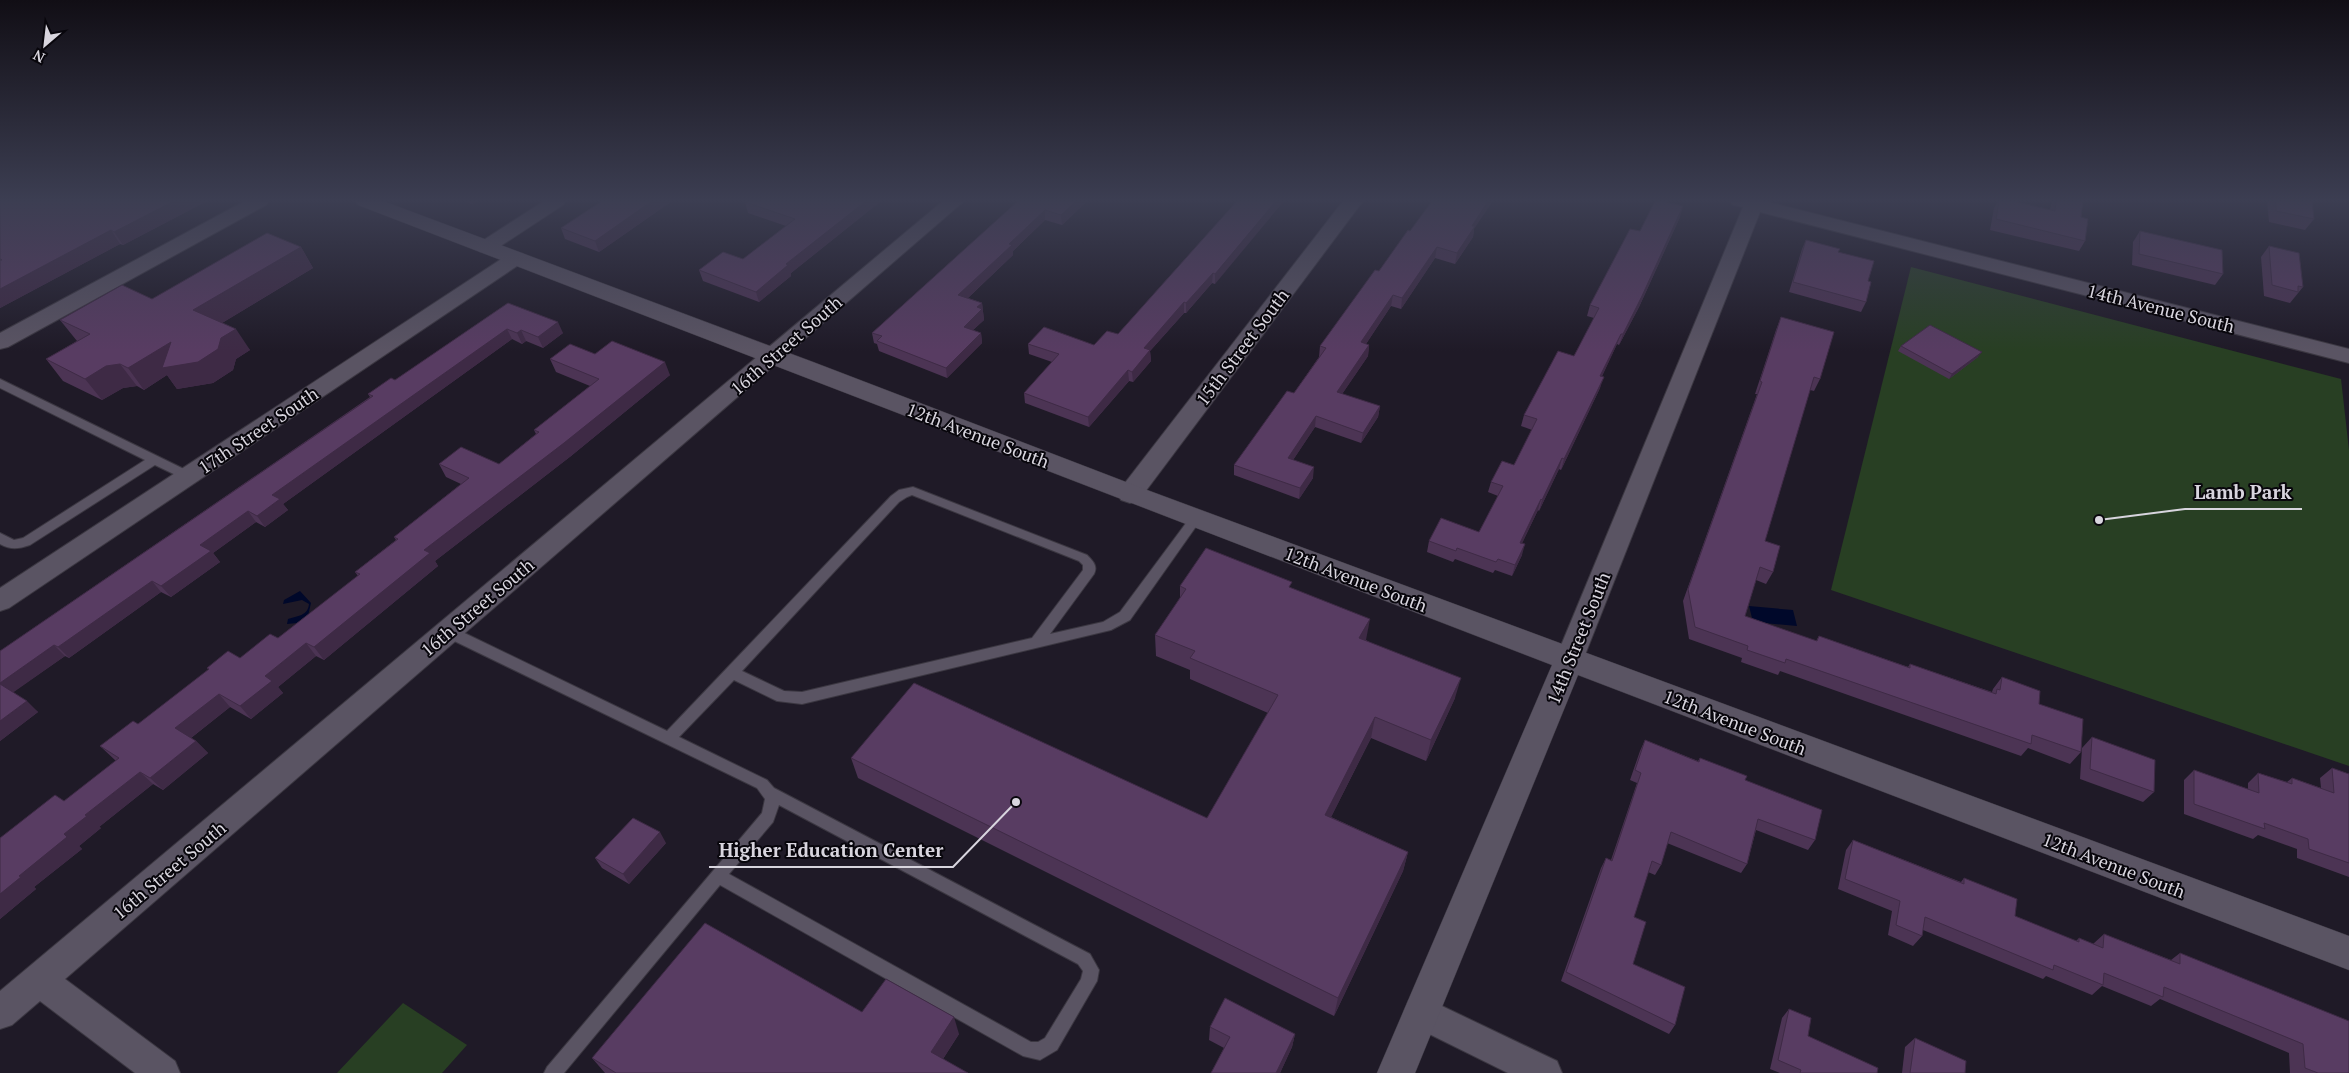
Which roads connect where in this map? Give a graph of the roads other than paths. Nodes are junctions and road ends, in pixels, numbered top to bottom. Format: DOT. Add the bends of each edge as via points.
graph roads {
  1 [pos="167,251"];
  2 [pos="497,251"];
  3 [pos="895,251"];
  4 [pos="1315,251"];
  5 [pos="1731,251"];
  6 [pos="1941,251"];
  7 [pos="516,258"];
  8 [pos="0,342"];
  9 [pos="774,355"];
  10 [pos="2349,356"];
  11 [pos="0,383"];
  12 [pos="154,460"];
  13 [pos="188,476"];
  14 [pos="1130,494"];
  15 [pos="1196,518"];
  16 [pos="0,538"];
  17 [pos="0,601"];
  18 [pos="449,632"];
  19 [pos="1036,642"];
  20 [pos="1569,660"];
  21 [pos="732,673"];
  22 [pos="668,738"];
  23 [pos="770,793"];
  24 [pos="718,876"];
  25 [pos="2349,953"];
  26 [pos="39,980"];
  27 [pos="1421,1012"];
  28 [pos="0,1013"];
  29 [pos="163,1073"];
  30 [pos="554,1073"];
  31 [pos="1396,1073"];
  32 [pos="1545,1073"];
  1 -- 8 [label="street"];
  2 -- 7 [label="street, 12th Avenue South"];
  3 -- 9 [label="street, 16th Street South"];
  4 -- 14 [label="street, 15th Street South"];
  5 -- 20 [label="street, 14th Street South"];
  6 -- 10 [label="street, 14th Avenue South"];
  7 -- 9 [label="street, 12th Avenue South"];
  7 -- 13 [label="street, 17th Street South"];
  9 -- 14 [label="street, 12th Avenue South"];
  9 -- 18 [label="street, 16th Street South"];
  11 -- 12 [label="lane"];
  12 -- 13 [label="lane"];
  12 -- 16 [label="lane" via="26,542 12,545"];
  13 -- 17 [label="street, 17th Street South"];
  14 -- 15 [label="street, 12th Avenue South"];
  15 -- 19 [label="lane" via="1125,616 1106,626"];
  15 -- 20 [label="street, 12th Avenue South"];
  18 -- 22 [label="lane"];
  18 -- 26 [label="street, 16th Street South"];
  19 -- 21 [label="lane" via="802,698 782,697"];
  19 -- 21 [label="lane" via="1089,571 1089,564 1083,558 913,491 895,500"];
  20 -- 25 [label="street, 12th Avenue South"];
  20 -- 27 [label="street, 14th Street South"];
  21 -- 22 [label="lane"];
  22 -- 23 [label="lane" via="762,784"];
  23 -- 24 [label="lane" via="774,804 768,817"];
  23 -- 24 [label="lane" via="1084,959 1091,970 1089,981 1051,1044 1040,1051 1029,1050"];
  24 -- 30 [label="lane"];
  26 -- 28 [label="street, 16th Street South"];
  26 -- 29 [label="street"];
  27 -- 31 [label="street, 14th Street South"];
  27 -- 32 [label="street"];
}
